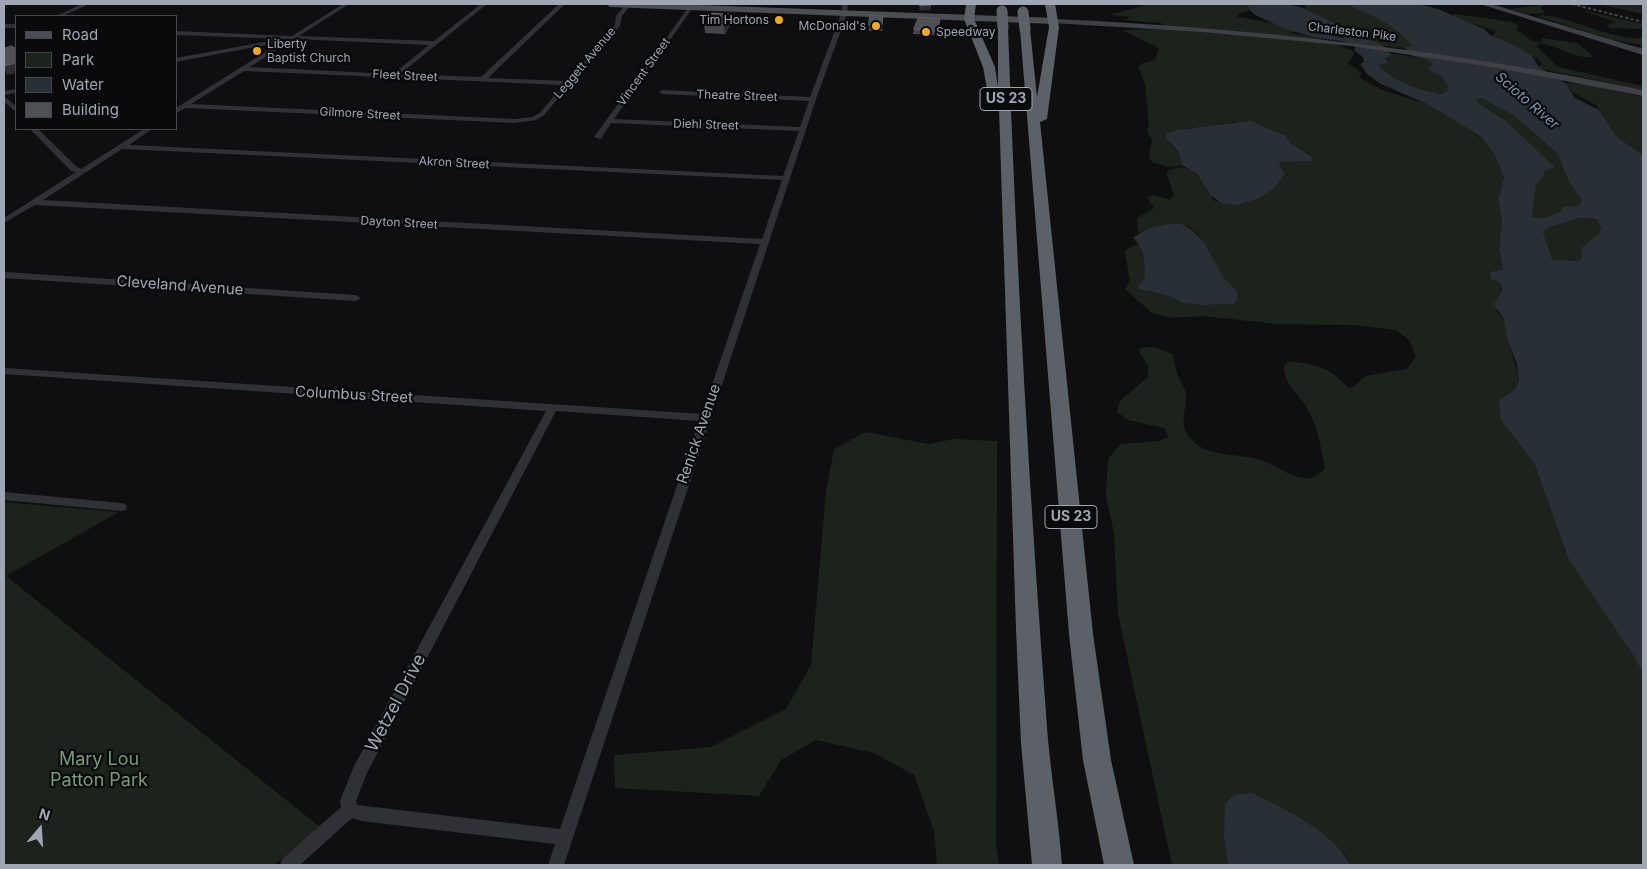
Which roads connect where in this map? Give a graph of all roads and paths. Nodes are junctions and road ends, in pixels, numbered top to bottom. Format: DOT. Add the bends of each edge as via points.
graph roads {
  1 [pos="86,4"];
  2 [pos="346,4"];
  3 [pos="484,4"];
  4 [pos="562,4"];
  5 [pos="610,4"];
  6 [pos="629,4"];
  7 [pos="971,4"];
  8 [pos="1050,4"];
  9 [pos="1484,4"];
  10 [pos="691,6"];
  11 [pos="845,8"];
  12 [pos="1002,8"];
  13 [pos="1023,8"];
  14 [pos="61,15"];
  15 [pos="969,18"];
  16 [pos="1056,21"];
  17 [pos="178,33"];
  18 [pos="293,38"];
  19 [pos="435,43"];
  20 [pos="1643,52"];
  21 [pos="178,60"];
  22 [pos="244,69"];
  23 [pos="395,75"];
  24 [pos="482,79"];
  25 [pos="567,83"];
  26 [pos="662,92"];
  27 [pos="1643,93"];
  28 [pos="4,98"];
  29 [pos="812,99"];
  30 [pos="186,106"];
  31 [pos="15,109"];
  32 [pos="178,110"];
  33 [pos="534,119"];
  34 [pos="609,121"];
  35 [pos="803,129"];
  36 [pos="35,130"];
  37 [pos="147,130"];
  38 [pos="598,137"];
  39 [pos="121,147"];
  40 [pos="1038,166"];
  41 [pos="82,171"];
  42 [pos="1006,171"];
  43 [pos="787,178"];
  44 [pos="33,202"];
  45 [pos="4,221"];
  46 [pos="764,242"];
  47 [pos="4,275"];
  48 [pos="356,298"];
  49 [pos="4,371"];
  50 [pos="553,408"];
  51 [pos="705,418"];
  52 [pos="4,496"];
  53 [pos="121,507"];
  54 [pos="349,810"];
  55 [pos="564,837"];
  56 [pos="288,865"];
  57 [pos="556,865"];
  58 [pos="1047,865"];
  59 [pos="1119,865"];
  1 -- 14 [label="street"];
  2 -- 18 [label="street"];
  3 -- 19 [label="street"];
  4 -- 24 [label="street"];
  5 -- 6 [label="main road"];
  6 -- 10 [label="main road"];
  6 -- 25 [label="street, Leggett Avenue" via="619,16 618,25"];
  7 -- 15 [label="highway"];
  8 -- 16 [label="highway"];
  9 -- 20 [label="street"];
  10 -- 11 [label="main road"];
  10 -- 34 [label="street, Vincent Street"];
  11 -- 15 [label="main road"];
  11 -- 29 [label="street, Renick Avenue"];
  12 -- 42 [label="highway, US 23, bridge"];
  13 -- 40 [label="highway, US 23, bridge"];
  15 -- 16 [label="main road"];
  15 -- 42 [label="highway" via="989,67"];
  16 -- 27 [label="street, Charleston Pike" via="1156,26 1357,45 1476,62"];
  16 -- 40 [label="highway" via="1042,104"];
  17 -- 18 [label="street"];
  18 -- 19 [label="street"];
  18 -- 21 [label="street"];
  18 -- 22 [label="street"];
  19 -- 23 [label="street"];
  22 -- 23 [label="street, Fleet Street"];
  22 -- 30 [label="street"];
  23 -- 24 [label="street, Fleet Street"];
  24 -- 25 [label="street, Fleet Street"];
  25 -- 33 [label="street, Leggett Avenue" via="542,114"];
  26 -- 29 [label="street, Theatre Street"];
  28 -- 31 [label="street"];
  29 -- 35 [label="street, Renick Avenue"];
  30 -- 32 [label="street"];
  30 -- 33 [label="street, Gilmore Street" via="515,121"];
  34 -- 35 [label="street, Diehl Street"];
  34 -- 38 [label="street, Vincent Street"];
  35 -- 43 [label="street, Renick Avenue"];
  36 -- 41 [label="street" via="74,169"];
  37 -- 39 [label="street"];
  39 -- 41 [label="street"];
  39 -- 43 [label="street, Akron Street"];
  40 -- 59 [label="highway, US 23" via="1081,634 1097,760"];
  41 -- 44 [label="street"];
  42 -- 58 [label="highway, US 23" via="1034,734"];
  43 -- 46 [label="street, Renick Avenue"];
  44 -- 45 [label="street"];
  44 -- 46 [label="street, Dayton Street"];
  46 -- 51 [label="street, Renick Avenue"];
  47 -- 48 [label="street, Cleveland Avenue"];
  49 -- 50 [label="street, Columbus Street"];
  50 -- 51 [label="street, Columbus Street"];
  50 -- 54 [label="street, Wetzel Drive" via="360,771 348,801"];
  51 -- 55 [label="street, Renick Avenue"];
  52 -- 53 [label="street"];
  54 -- 55 [label="street"];
  54 -- 56 [label="street"];
  55 -- 57 [label="street, Renick Avenue"];
}
